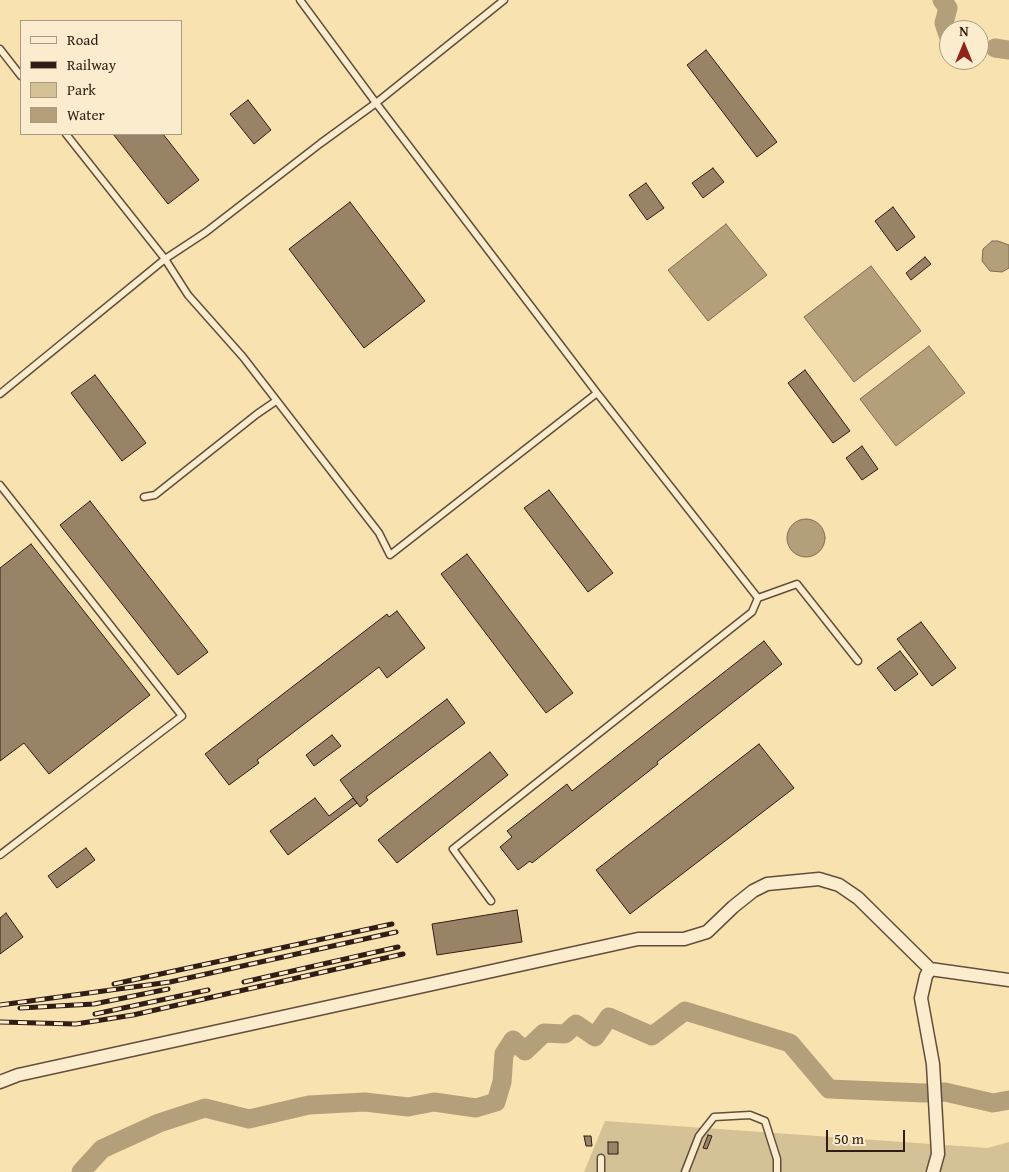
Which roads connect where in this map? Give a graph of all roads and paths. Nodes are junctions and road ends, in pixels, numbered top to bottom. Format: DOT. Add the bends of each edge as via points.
graph roads {
  1 [pos="300,0"];
  2 [pos="504,0"];
  3 [pos="0,49"];
  4 [pos="20,75"];
  5 [pos="376,103"];
  6 [pos="67,135"];
  7 [pos="165,259"];
  8 [pos="597,393"];
  9 [pos="0,394"];
  10 [pos="276,401"];
  11 [pos="0,485"];
  12 [pos="144,497"];
  13 [pos="758,598"];
  14 [pos="858,661"];
  15 [pos="0,855"];
  16 [pos="491,901"];
  17 [pos="930,969"];
  18 [pos="1009,980"];
  19 [pos="0,1082"];
  20 [pos="601,1158"];
  21 [pos="601,1172"];
  22 [pos="685,1172"];
  23 [pos="777,1172"];
  24 [pos="933,1172"];
  1 -- 5 [label="lane"];
  2 -- 5 [label="lane"];
  3 -- 4 [label="lane"];
  5 -- 7 [label="lane" via="206,232"];
  5 -- 8 [label="lane"];
  6 -- 7 [label="lane"];
  7 -- 9 [label="lane"];
  7 -- 10 [label="lane" via="188,295"];
  8 -- 10 [label="lane" via="390,555 379,533"];
  8 -- 13 [label="lane"];
  10 -- 12 [label="lane" via="155,495"];
  11 -- 15 [label="lane" via="182,716"];
  13 -- 14 [label="lane" via="797,584"];
  13 -- 16 [label="lane" via="752,612 453,849"];
  17 -- 18 [label="street"];
  17 -- 19 [label="street" via="858,898 839,885 819,880 768,884 753,891 707,932 684,939 638,940 18,1075"];
  17 -- 24 [label="street" via="921,998 934,1064 938,1154"];
  20 -- 21 [label="lane"];
  22 -- 23 [label="lane" via="699,1136 714,1117 750,1115 765,1121 777,1159"];
}
